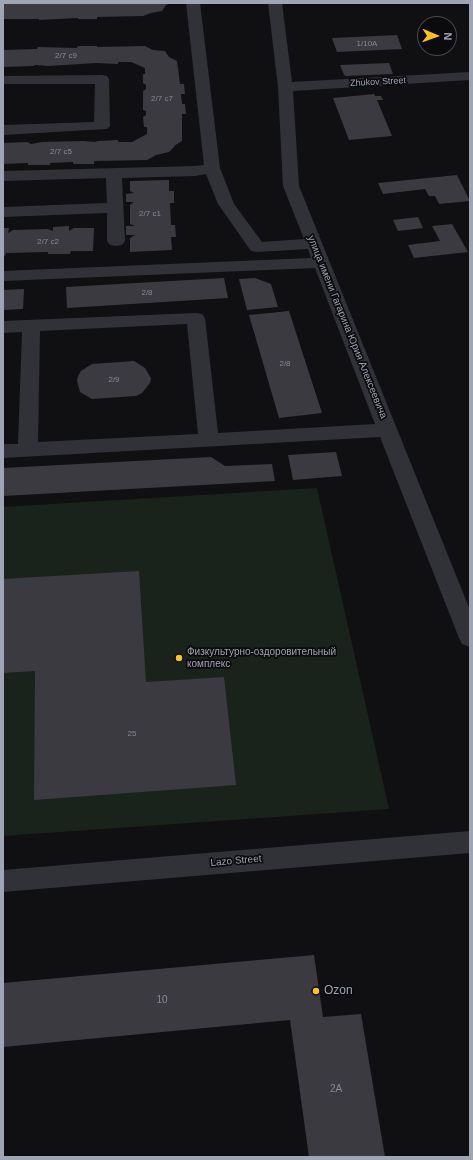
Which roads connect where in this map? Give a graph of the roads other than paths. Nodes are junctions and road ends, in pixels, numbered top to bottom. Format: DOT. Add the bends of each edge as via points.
graph roads {
  1 [pos="193,3"];
  2 [pos="275,3"];
  3 [pos="470,76"];
  4 [pos="3,80"];
  5 [pos="285,87"];
  6 [pos="3,130"];
  7 [pos="212,168"];
  8 [pos="114,173"];
  9 [pos="3,176"];
  10 [pos="115,208"];
  11 [pos="3,212"];
  12 [pos="116,241"];
  13 [pos="314,244"];
  14 [pos="321,263"];
  15 [pos="3,276"];
  16 [pos="31,326"];
  17 [pos="3,327"];
  18 [pos="387,430"];
  19 [pos="209,440"];
  20 [pos="28,449"];
  21 [pos="3,451"];
  22 [pos="470,638"];
  23 [pos="470,842"];
  24 [pos="3,881"];
  1 -- 7 [label="street"];
  2 -- 5 [label="street, улица имени Гагарина Юрия Алексеевича"];
  3 -- 5 [label="street, Zhukov Street"];
  4 -- 6 [label="street" via="102,79 102,126"];
  5 -- 13 [label="street, улица имени Гагарина Юрия Алексеевича" via="291,186"];
  7 -- 8 [label="street" via="195,171"];
  7 -- 13 [label="street" via="226,204 257,247"];
  8 -- 9 [label="street"];
  8 -- 10 [label="street"];
  10 -- 11 [label="street"];
  10 -- 12 [label="street"];
  13 -- 14 [label="street, улица имени Гагарина Юрия Алексеевича"];
  14 -- 15 [label="street"];
  14 -- 18 [label="street, улица имени Гагарина Юрия Алексеевича"];
  16 -- 17 [label="street"];
  16 -- 19 [label="street" via="196,318"];
  16 -- 20 [label="street"];
  18 -- 19 [label="street"];
  18 -- 22 [label="street, улица имени Гагарина Юрия Алексеевича"];
  19 -- 20 [label="street"];
  20 -- 21 [label="street"];
  23 -- 24 [label="street, Lazo Street"];
}
